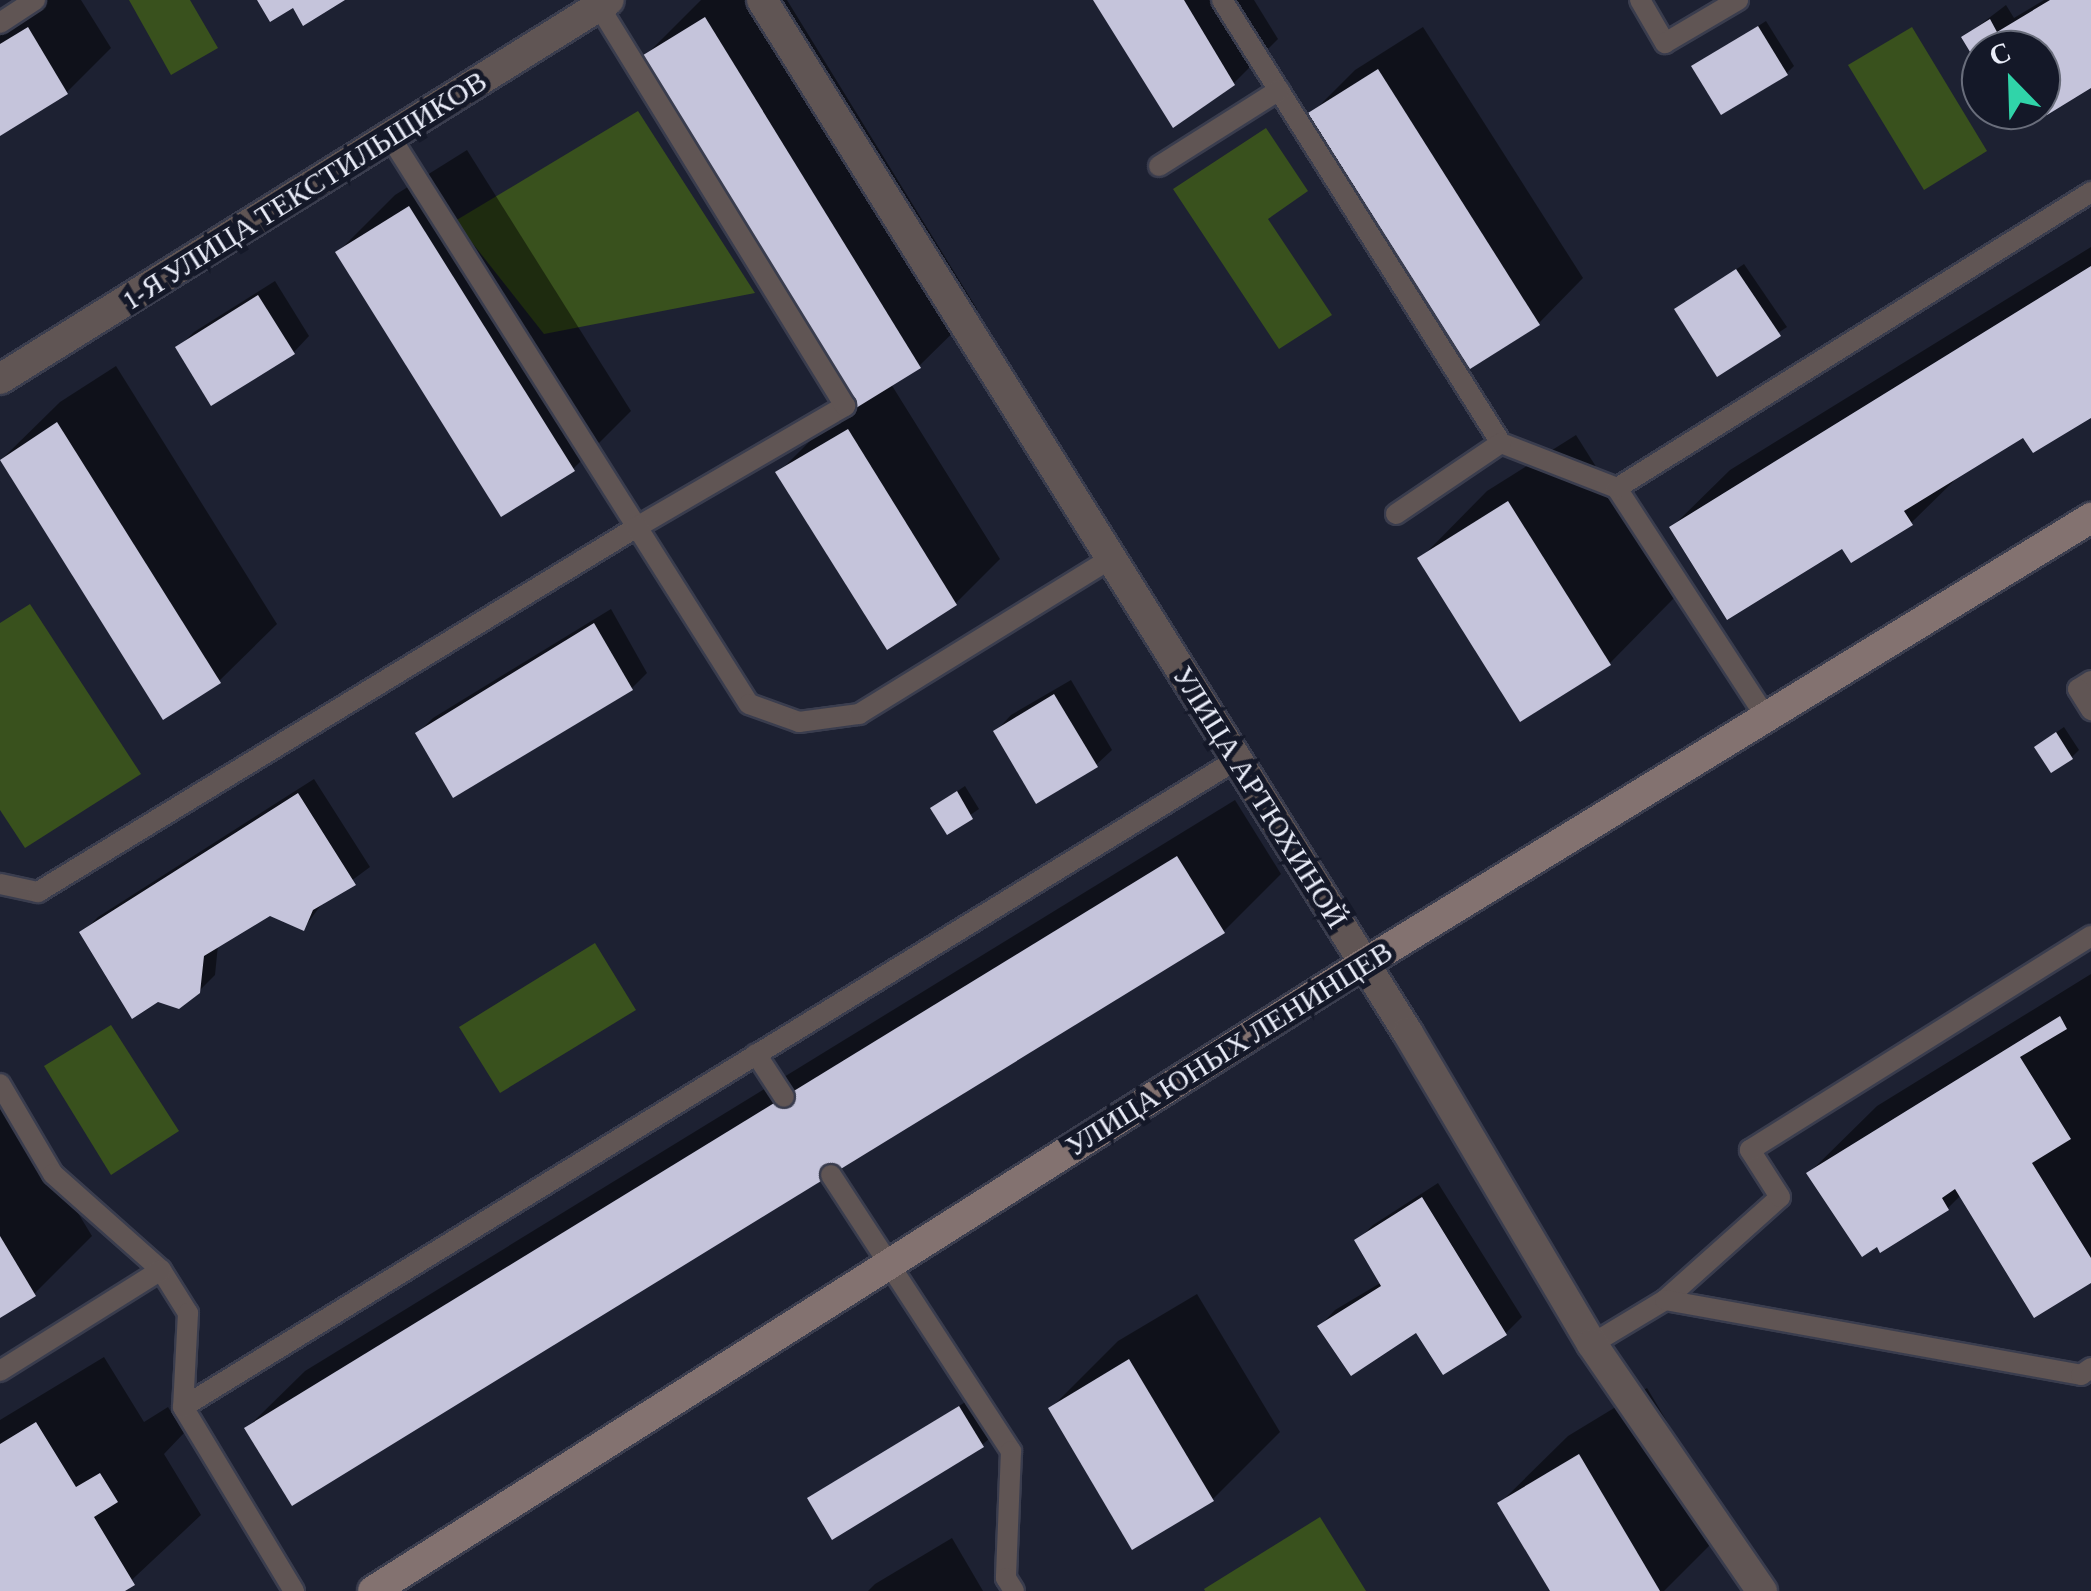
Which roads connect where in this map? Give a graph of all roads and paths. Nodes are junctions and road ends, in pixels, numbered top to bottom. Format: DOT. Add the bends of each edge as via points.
graph roads {
  1 [pos="35,0"];
  2 [pos="762,0"];
  3 [pos="1222,0"];
  4 [pos="1640,0"];
  5 [pos="1738,0"];
  6 [pos="604,3"];
  7 [pos="0,23"];
  8 [pos="1279,90"];
  9 [pos="392,138"];
  10 [pos="1159,166"];
  11 [pos="2091,192"];
  12 [pos="0,378"];
  13 [pos="1501,442"];
  14 [pos="1617,488"];
  15 [pos="1396,514"];
  16 [pos="2091,518"];
  17 [pos="637,528"];
  18 [pos="1110,559"];
  19 [pos="2091,681"];
  20 [pos="2091,710"];
  21 [pos="1766,717"];
  22 [pos="1236,760"];
  23 [pos="0,884"];
  24 [pos="2091,936"];
  25 [pos="1364,963"];
  26 [pos="756,1054"];
  27 [pos="0,1084"];
  28 [pos="784,1097"];
  29 [pos="831,1175"];
  30 [pos="888,1264"];
  31 [pos="161,1270"];
  32 [pos="1665,1300"];
  33 [pos="1592,1344"];
  34 [pos="2091,1368"];
  35 [pos="0,1371"];
  36 [pos="183,1407"];
  37 [pos="294,1591"];
  38 [pos="373,1591"];
  39 [pos="1014,1591"];
  40 [pos="1762,1591"];
  1 -- 7 [label="lane"];
  2 -- 18 [label="street, УЛИЦА АРТЮХИНОЙ"];
  3 -- 8 [label="lane"];
  4 -- 5 [label="lane" via="1665,43"];
  6 -- 9 [label="street, 1-Я УЛИЦА ТЕКСТИЛЬЩИКОВ"];
  6 -- 17 [label="lane" via="845,406"];
  8 -- 10 [label="lane"];
  8 -- 13 [label="lane"];
  9 -- 12 [label="street, 1-Я УЛИЦА ТЕКСТИЛЬЩИКОВ"];
  9 -- 17 [label="lane"];
  11 -- 14 [label="lane"];
  13 -- 14 [label="lane"];
  13 -- 15 [label="lane"];
  14 -- 21 [label="lane"];
  16 -- 21 [label="main road, УЛИЦА ЮНЫХ ЛЕНИНЦЕВ"];
  17 -- 18 [label="lane" via="749,704 799,722 858,714"];
  17 -- 23 [label="lane" via="38,892"];
  18 -- 22 [label="street, УЛИЦА АРТЮХИНОЙ"];
  19 -- 20 [label="lane" via="2078,689"];
  21 -- 25 [label="main road, УЛИЦА ЮНЫХ ЛЕНИНЦЕВ"];
  22 -- 25 [label="street, УЛИЦА АРТЮХИНОЙ"];
  22 -- 26 [label="lane"];
  24 -- 32 [label="lane" via="1750,1150 1780,1197"];
  25 -- 30 [label="main road, УЛИЦА ЮНЫХ ЛЕНИНЦЕВ"];
  25 -- 33 [label="street, УЛИЦА АРТЮХИНОЙ"];
  26 -- 28 [label="lane"];
  26 -- 36 [label="lane"];
  27 -- 31 [label="lane" via="53,1174"];
  29 -- 30 [label="lane"];
  30 -- 38 [label="main road, УЛИЦА ЮНЫХ ЛЕНИНЦЕВ"];
  30 -- 39 [label="lane" via="1012,1451 1006,1578"];
  31 -- 35 [label="lane"];
  31 -- 36 [label="lane" via="188,1312"];
  32 -- 33 [label="lane"];
  32 -- 34 [label="lane" via="2081,1374"];
  33 -- 40 [label="street, УЛИЦА АРТЮХИНОЙ"];
  36 -- 37 [label="lane"];
}
